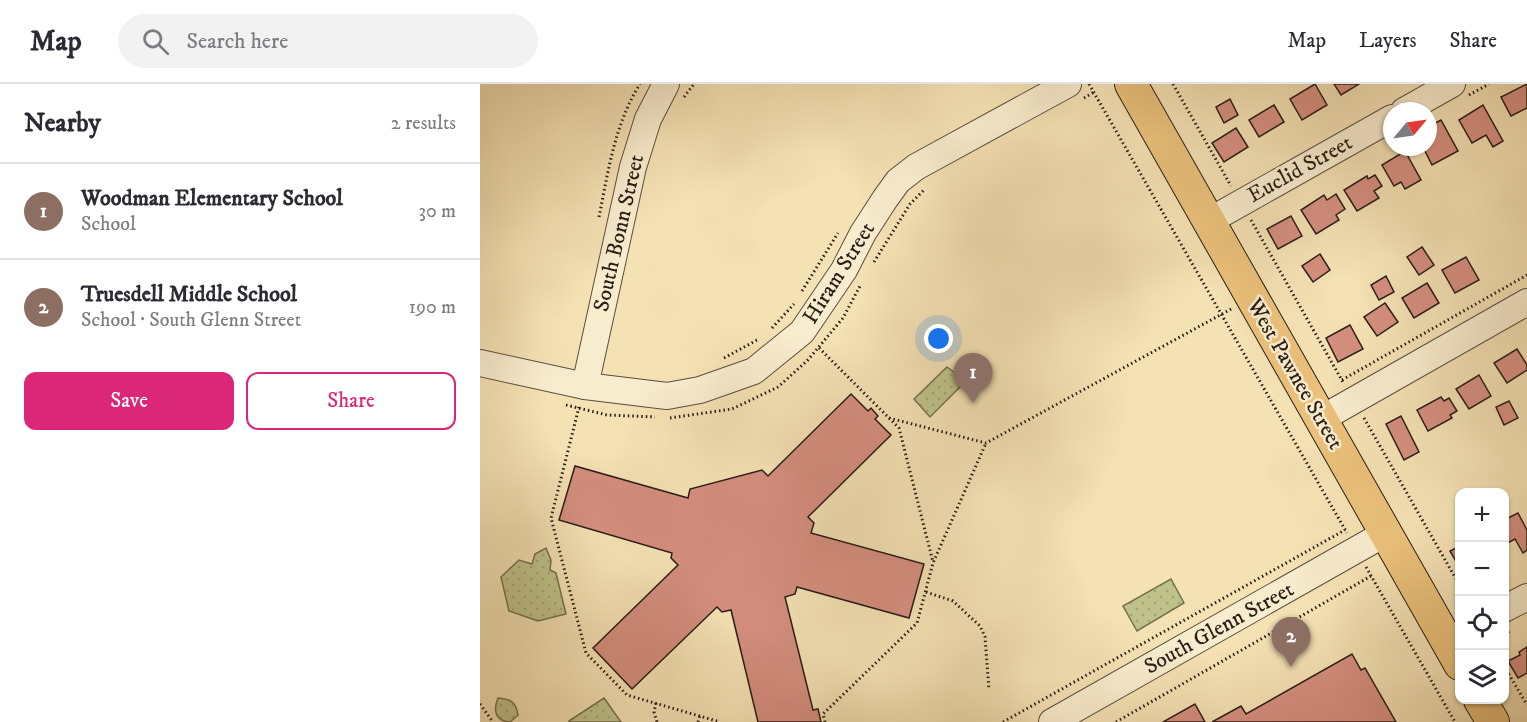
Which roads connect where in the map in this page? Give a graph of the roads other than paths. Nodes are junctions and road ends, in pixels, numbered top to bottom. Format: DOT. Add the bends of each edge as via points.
graph roads {
  1 [pos="1068,84"];
  2 [pos="1131,84"];
  3 [pos="1452,84"];
  4 [pos="674,92"];
  5 [pos="1420,102"];
  6 [pos="1383,123"];
  7 [pos="1209,221"];
  8 [pos="1527,302"];
  9 [pos="480,363"];
  10 [pos="597,396"];
  11 [pos="1321,419"];
  12 [pos="1386,533"];
  13 [pos="1527,597"];
  14 [pos="1509,606"];
  15 [pos="1455,646"];
  16 [pos="1483,704"];
  17 [pos="1052,722"];
  18 [pos="1493,722"];
  1 -- 10 [label="street, Hiram Street" via="916,167 898,181 802,332 754,371 700,390 667,396"];
  2 -- 7 [label="main road, West Pawnee Street"];
  3 -- 5 [label="street"];
  4 -- 10 [label="street, South Bonn Street" via="656,100 633,167"];
  6 -- 7 [label="street, Euclid Street"];
  7 -- 11 [label="main road, West Pawnee Street"];
  8 -- 11 [label="street" via="1348,390"];
  9 -- 10 [label="street, Hiram Street"];
  11 -- 12 [label="main road, West Pawnee Street"];
  12 -- 15 [label="main road, West Pawnee Street"];
  12 -- 17 [label="street, South Glenn Street" via="1351,540"];
  13 -- 14 [label="street"];
  16 -- 18 [label="main road"];
}
